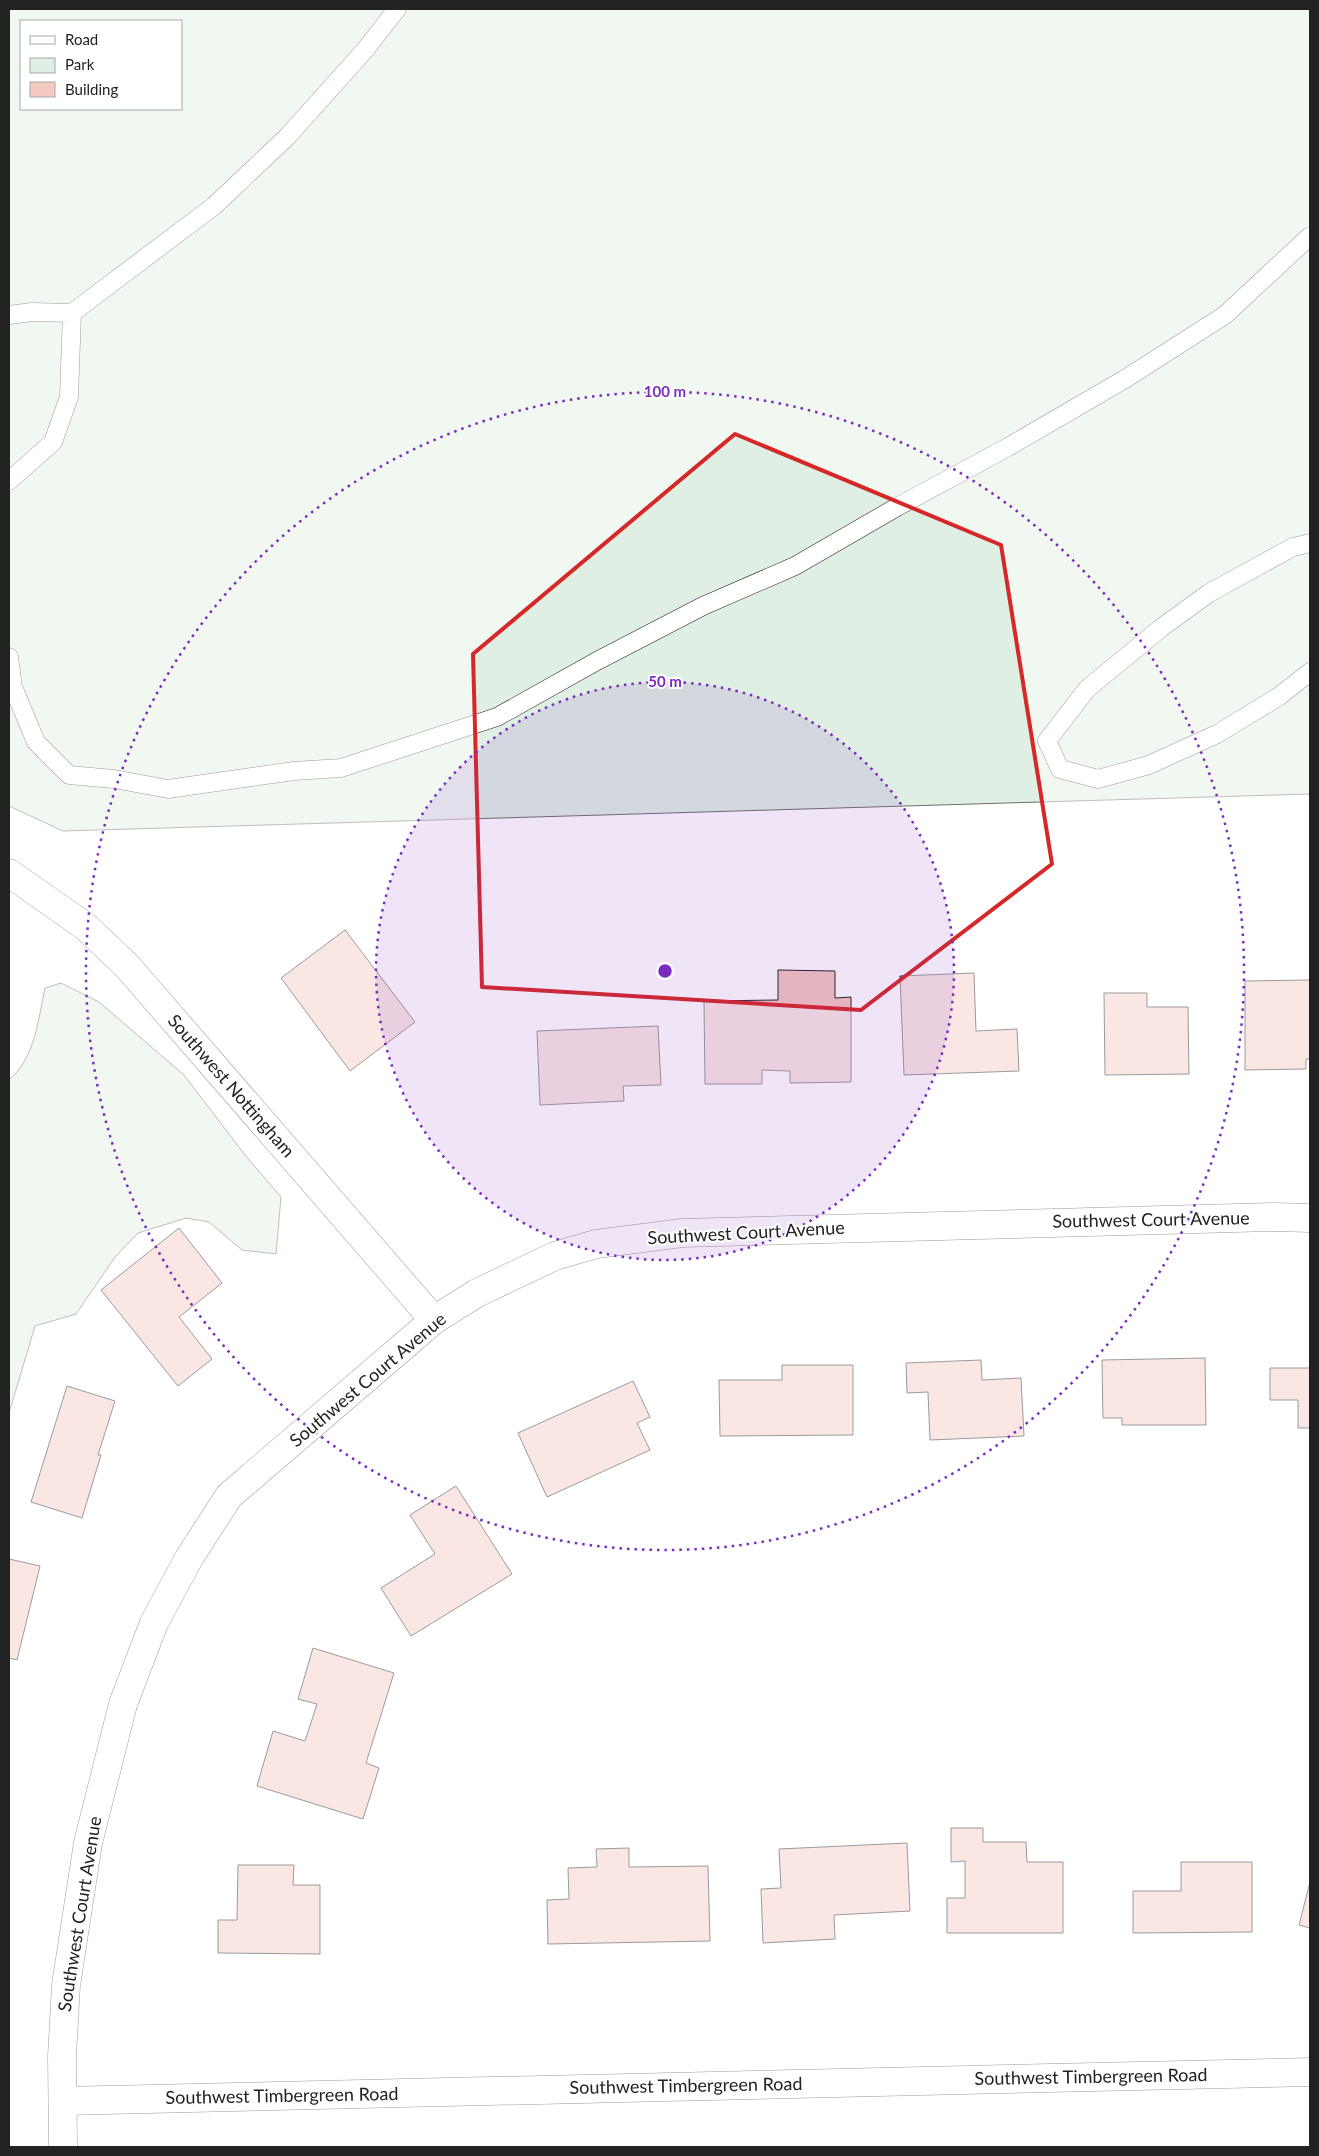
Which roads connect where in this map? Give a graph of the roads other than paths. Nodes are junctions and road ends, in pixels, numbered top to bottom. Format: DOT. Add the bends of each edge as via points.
graph roads {
  1 [pos="398,9"];
  2 [pos="1310,236"];
  3 [pos="9,314"];
  4 [pos="72,314"];
  5 [pos="9,482"];
  6 [pos="1310,543"];
  7 [pos="9,657"];
  8 [pos="1310,672"];
  9 [pos="9,873"];
  10 [pos="1310,1218"];
  11 [pos="434,1320"];
  12 [pos="1310,2072"];
  13 [pos="63,2101"];
  14 [pos="63,2147"];
  1 -- 4 [label="lane" via="286,137 214,206"];
  2 -- 7 [label="lane" via="1224,315 1125,379 1008,447 795,566 703,606 496,717 416,744 341,768 294,771 168,789 69,775 36,742 13,687"];
  3 -- 4 [label="lane"];
  4 -- 5 [label="lane" via="68,397 54,442"];
  6 -- 8 [label="lane" via="1293,547 1209,593 1161,628 1087,689 1046,741 1060,769 1098,779 1149,765 1217,734 1278,697"];
  9 -- 11 [label="street, Southwest Nottingham" via="86,927 127,966"];
  10 -- 11 [label="street, Southwest Court Avenue" via="682,1232 596,1244 555,1256 477,1293"];
  11 -- 13 [label="street, Southwest Court Avenue" via="229,1496 188,1558 154,1623 123,1704 88,1843 66,1984"];
  12 -- 13 [label="street, Southwest Timbergreen Road"];
  13 -- 14 [label="street, Southwest Court Avenue"];
}
